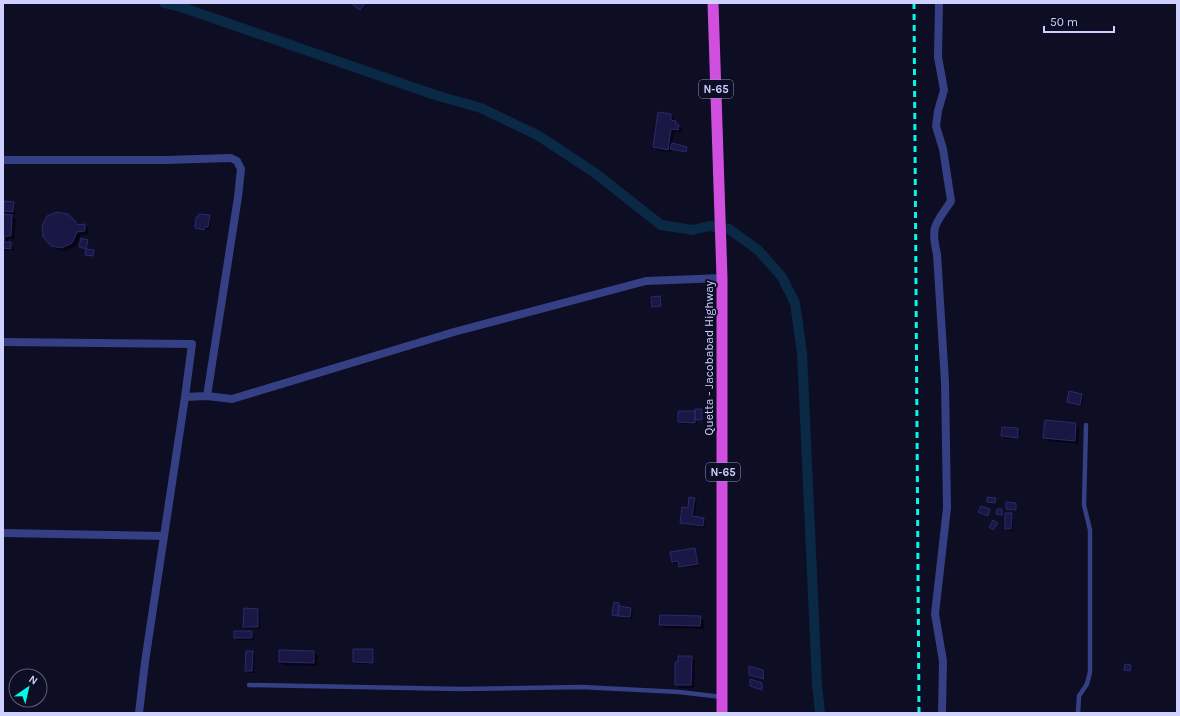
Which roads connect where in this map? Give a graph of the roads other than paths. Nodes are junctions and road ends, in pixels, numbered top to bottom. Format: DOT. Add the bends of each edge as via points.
graph roads {
  1 [pos="713,3"];
  2 [pos="939,3"];
  3 [pos="3,160"];
  4 [pos="722,278"];
  5 [pos="3,342"];
  6 [pos="207,396"];
  7 [pos="184,397"];
  8 [pos="1086,425"];
  9 [pos="3,533"];
  10 [pos="164,536"];
  11 [pos="249,685"];
  12 [pos="722,697"];
  13 [pos="139,713"];
  14 [pos="722,713"];
  15 [pos="942,713"];
  16 [pos="1078,713"];
  1 -- 4 [label="highway, Quetta - Jacobabad Highway / N-65"];
  2 -- 15 [label="street" via="938,57 944,90 936,126 943,149 951,201 936,221 932,237 937,254 946,390 947,508 935,614 943,661"];
  3 -- 6 [label="street" via="231,158 237,161 241,170"];
  4 -- 6 [label="street" via="646,280 454,332 232,399"];
  4 -- 12 [label="highway, Quetta - Jacobabad Highway / N-65"];
  5 -- 7 [label="street" via="192,344"];
  6 -- 7 [label="street"];
  7 -- 10 [label="street"];
  8 -- 16 [label="lane" via="1084,505 1090,530 1090,672 1087,684 1079,696"];
  9 -- 10 [label="street"];
  10 -- 13 [label="street" via="144,662"];
  11 -- 12 [label="lane" via="460,689 581,687"];
  12 -- 14 [label="highway, Quetta - Jacobabad Highway / N-65"];
}
